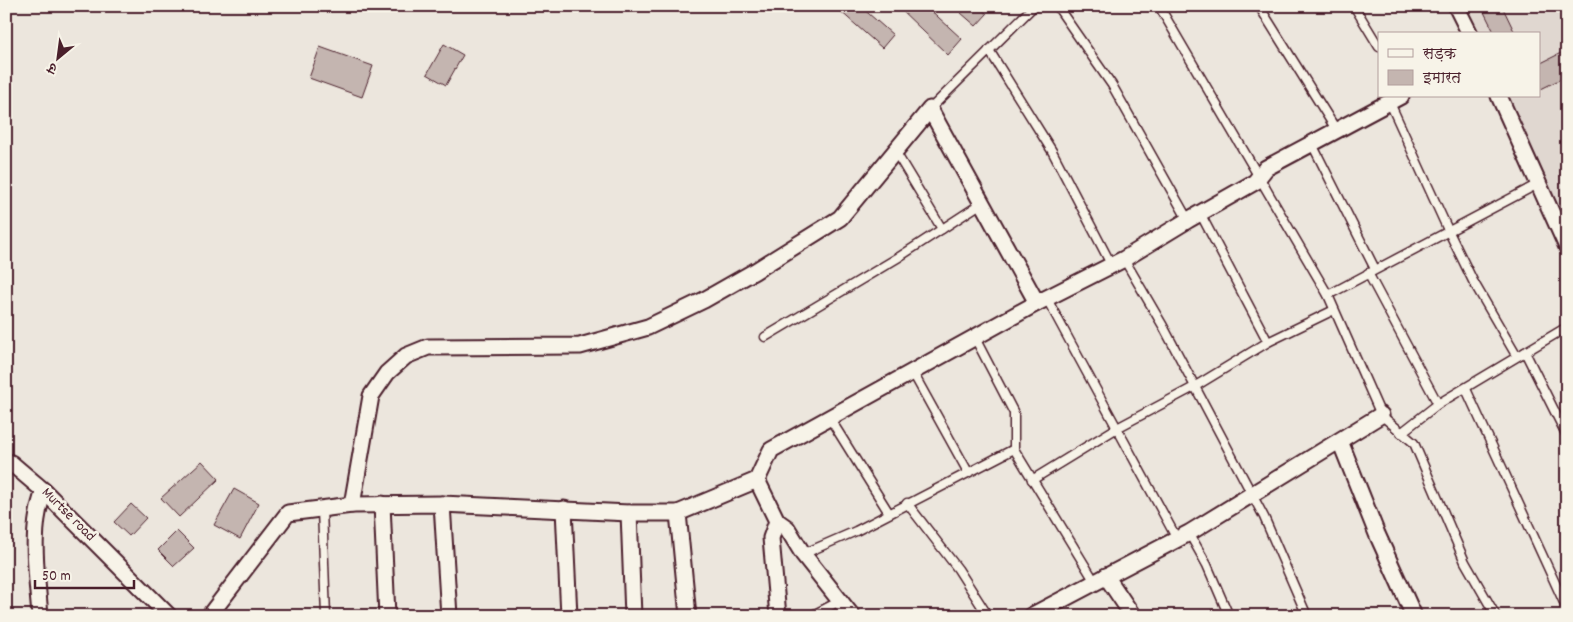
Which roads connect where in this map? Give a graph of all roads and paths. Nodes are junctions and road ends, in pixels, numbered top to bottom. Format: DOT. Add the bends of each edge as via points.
graph roads {
  1 [pos="1034,6"];
  2 [pos="1057,6"];
  3 [pos="1159,6"];
  4 [pos="1259,6"];
  5 [pos="1354,6"];
  6 [pos="1456,6"];
  7 [pos="1469,32"];
  8 [pos="1378,45"];
  9 [pos="989,50"];
  10 [pos="1500,98"];
  11 [pos="1395,100"];
  12 [pos="930,109"];
  13 [pos="1336,131"];
  14 [pos="1312,144"];
  15 [pos="894,151"];
  16 [pos="1260,175"];
  17 [pos="1538,184"];
  18 [pos="982,203"];
  19 [pos="1194,216"];
  20 [pos="942,229"];
  21 [pos="1448,230"];
  22 [pos="1567,247"];
  23 [pos="1118,263"];
  24 [pos="1372,271"];
  25 [pos="1328,295"];
  26 [pos="1042,301"];
  27 [pos="1334,310"];
  28 [pos="1567,327"];
  29 [pos="765,337"];
  30 [pos="975,338"];
  31 [pos="1268,342"];
  32 [pos="1525,352"];
  33 [pos="1516,355"];
  34 [pos="912,371"];
  35 [pos="1194,387"];
  36 [pos="1466,389"];
  37 [pos="1438,404"];
  38 [pos="1381,415"];
  39 [pos="829,417"];
  40 [pos="1117,428"];
  41 [pos="1402,433"];
  42 [pos="1567,436"];
  43 [pos="1340,441"];
  44 [pos="1014,449"];
  45 [pos="6,462"];
  46 [pos="968,472"];
  47 [pos="757,480"];
  48 [pos="1032,480"];
  49 [pos="44,491"];
  50 [pos="1252,495"];
  51 [pos="907,503"];
  52 [pos="382,504"];
  53 [pos="442,504"];
  54 [pos="352,505"];
  55 [pos="322,509"];
  56 [pos="564,509"];
  57 [pos="629,513"];
  58 [pos="678,513"];
  59 [pos="889,513"];
  60 [pos="777,521"];
  61 [pos="1183,536"];
  62 [pos="803,554"];
  63 [pos="1101,580"];
  64 [pos="840,601"];
  65 [pos="1567,609"];
  66 [pos="40,616"];
  67 [pos="169,616"];
  68 [pos="210,616"];
  69 [pos="326,616"];
  70 [pos="387,616"];
  71 [pos="449,616"];
  72 [pos="569,616"];
  73 [pos="633,616"];
  74 [pos="688,616"];
  75 [pos="778,616"];
  76 [pos="810,616"];
  77 [pos="852,616"];
  78 [pos="988,616"];
  79 [pos="1031,616"];
  80 [pos="1133,616"];
  81 [pos="1229,616"];
  82 [pos="1307,616"];
  83 [pos="1414,616"];
  84 [pos="1496,616"];
  1 -- 9 [label="lane"];
  2 -- 19 [label="lane" via="1112,85"];
  3 -- 16 [label="lane"];
  4 -- 13 [label="lane"];
  5 -- 8 [label="lane"];
  6 -- 7 [label="street"];
  9 -- 12 [label="lane"];
  9 -- 23 [label="lane"];
  10 -- 17 [label="street"];
  11 -- 13 [label="street"];
  11 -- 21 [label="lane"];
  12 -- 15 [label="street"];
  12 -- 18 [label="street"];
  13 -- 14 [label="street"];
  14 -- 16 [label="street" via="1266,168"];
  14 -- 24 [label="lane"];
  15 -- 20 [label="lane"];
  15 -- 54 [label="street" via="840,218 746,276 648,327 580,346 428,347 406,356 387,373 371,396"];
  16 -- 19 [label="street" via="1255,182"];
  16 -- 25 [label="lane"];
  17 -- 21 [label="lane"];
  17 -- 22 [label="street"];
  18 -- 20 [label="lane"];
  18 -- 26 [label="street"];
  19 -- 23 [label="street"];
  19 -- 31 [label="lane"];
  20 -- 29 [label="lane"];
  21 -- 24 [label="lane"];
  21 -- 33 [label="lane"];
  23 -- 26 [label="street"];
  23 -- 35 [label="lane" via="1163,326"];
  24 -- 25 [label="lane"];
  24 -- 37 [label="lane"];
  25 -- 27 [label="lane"];
  26 -- 30 [label="street"];
  26 -- 40 [label="lane"];
  27 -- 31 [label="lane"];
  27 -- 38 [label="lane"];
  28 -- 32 [label="lane"];
  30 -- 34 [label="street"];
  30 -- 44 [label="lane" via="1014,413"];
  31 -- 35 [label="lane"];
  32 -- 33 [label="lane"];
  32 -- 42 [label="lane"];
  33 -- 36 [label="lane"];
  34 -- 39 [label="street"];
  34 -- 46 [label="lane"];
  35 -- 40 [label="lane"];
  35 -- 50 [label="lane"];
  36 -- 37 [label="lane"];
  36 -- 65 [label="lane"];
  37 -- 41 [label="lane"];
  38 -- 41 [label="lane"];
  38 -- 43 [label="street"];
  39 -- 47 [label="street" via="771,450"];
  39 -- 59 [label="lane"];
  40 -- 48 [label="lane"];
  40 -- 61 [label="lane"];
  41 -- 84 [label="lane" via="1414,443 1465,562"];
  43 -- 50 [label="street"];
  43 -- 83 [label="street"];
  44 -- 46 [label="lane"];
  44 -- 48 [label="lane"];
  45 -- 49 [label="street, Murtse road"];
  46 -- 51 [label="lane"];
  47 -- 58 [label="street"];
  47 -- 60 [label="street"];
  48 -- 63 [label="lane"];
  49 -- 66 [label="street" via="37,508 35,545"];
  49 -- 67 [label="street, Murtse road"];
  50 -- 61 [label="street"];
  50 -- 82 [label="lane"];
  51 -- 59 [label="lane"];
  51 -- 78 [label="lane" via="958,568"];
  52 -- 53 [label="street"];
  52 -- 54 [label="street"];
  52 -- 70 [label="street"];
  53 -- 56 [label="street"];
  53 -- 71 [label="street"];
  54 -- 55 [label="street"];
  55 -- 68 [label="street" via="288,513"];
  55 -- 69 [label="lane"];
  56 -- 57 [label="street"];
  56 -- 72 [label="street"];
  57 -- 58 [label="street"];
  57 -- 73 [label="street"];
  58 -- 74 [label="street"];
  59 -- 62 [label="lane"];
  60 -- 62 [label="street" via="787,528"];
  60 -- 75 [label="street" via="771,538"];
  61 -- 63 [label="street"];
  61 -- 81 [label="lane" via="1207,565"];
  62 -- 64 [label="street"];
  63 -- 79 [label="street"];
  63 -- 80 [label="street"];
  64 -- 76 [label="lane"];
  64 -- 77 [label="street"];
}
